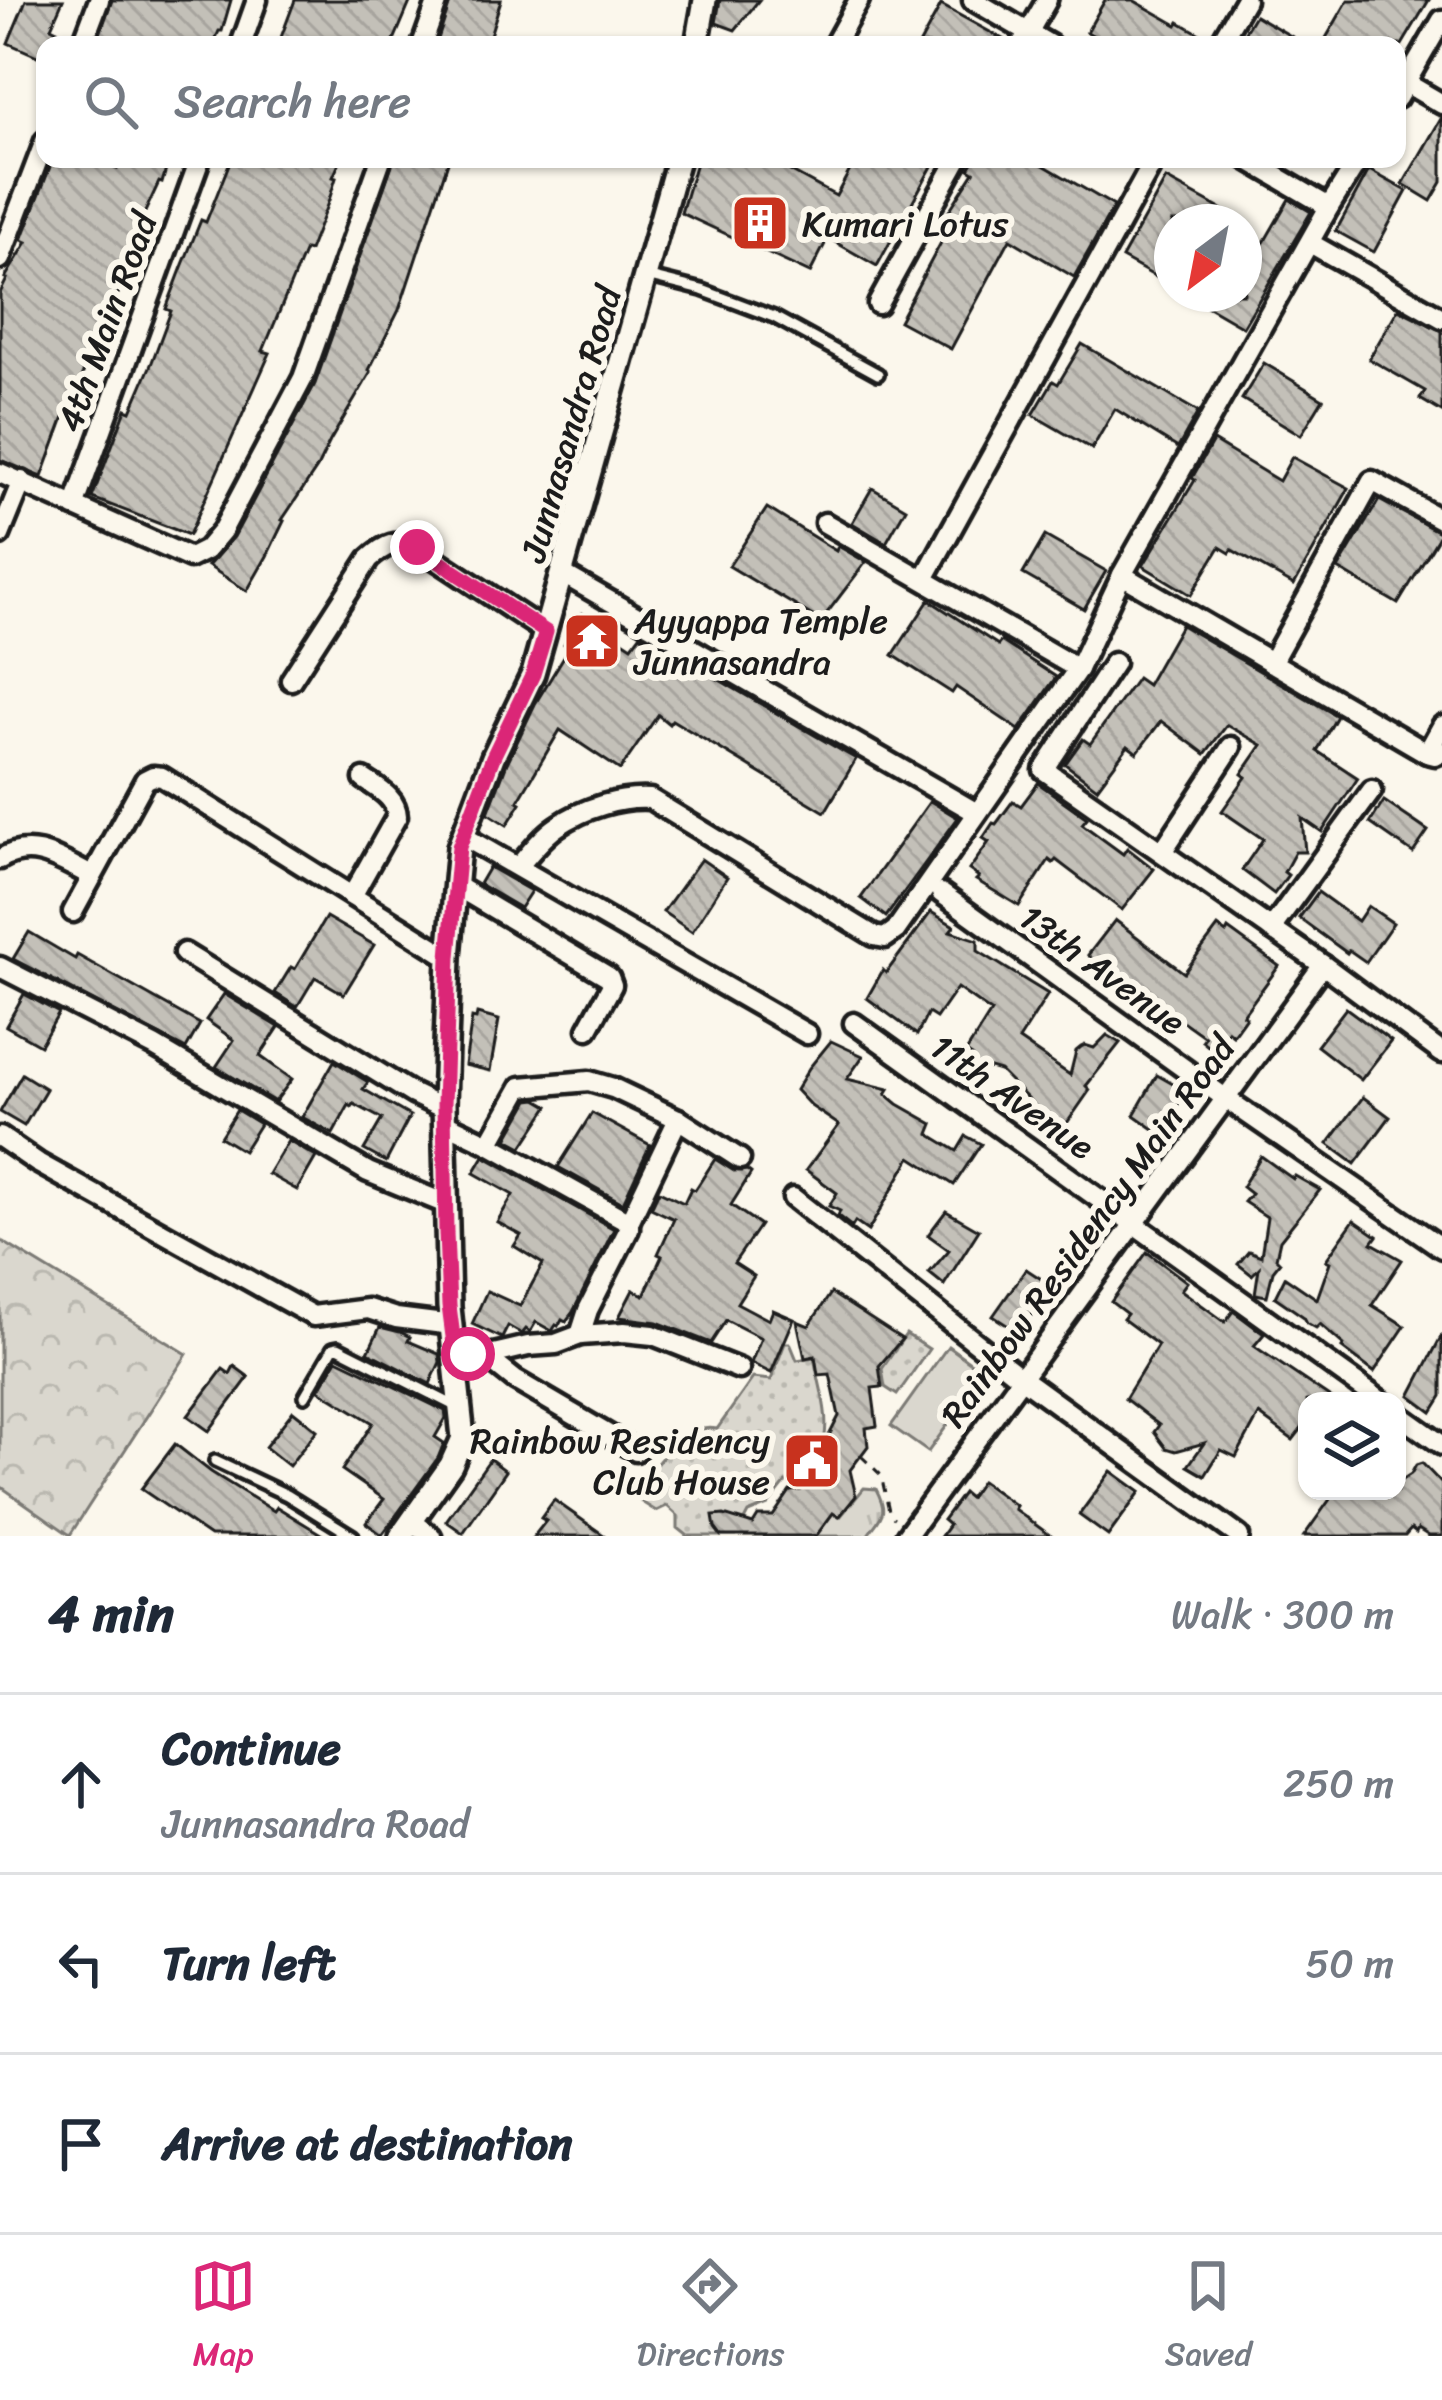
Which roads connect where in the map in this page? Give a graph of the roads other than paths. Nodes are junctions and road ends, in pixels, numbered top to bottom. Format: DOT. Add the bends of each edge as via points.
graph roads {
  1 [pos="99,0"];
  2 [pos="257,0"];
  3 [pos="438,0"];
  4 [pos="705,0"];
  5 [pos="859,0"];
  6 [pos="973,0"];
  7 [pos="1047,0"];
  8 [pos="1245,0"];
  9 [pos="1442,20"];
  10 [pos="85,36"];
  11 [pos="244,36"];
  12 [pos="425,36"];
  13 [pos="699,36"];
  14 [pos="839,36"];
  15 [pos="1021,36"];
  16 [pos="1027,36"];
  17 [pos="1225,36"];
  18 [pos="1406,84"];
  19 [pos="1406,92"];
  20 [pos="1442,104"];
  21 [pos="36,165"];
  22 [pos="197,168"];
  23 [pos="378,168"];
  24 [pos="675,168"];
  25 [pos="953,168"];
  26 [pos="1150,168"];
  27 [pos="1262,168"];
  28 [pos="1353,168"];
  29 [pos="1329,207"];
  30 [pos="1310,243"];
  31 [pos="0,259"];
  32 [pos="645,276"];
  33 [pos="878,304"];
  34 [pos="1442,319"];
  35 [pos="878,374"];
  36 [pos="0,472"];
  37 [pos="22,482"];
  38 [pos="74,507"];
  39 [pos="1442,520"];
  40 [pos="825,523"];
  41 [pos="0,535"];
  42 [pos="562,574"];
  43 [pos="1122,575"];
  44 [pos="924,579"];
  45 [pos="546,632"];
  46 [pos="1114,663"];
  47 [pos="1271,663"];
  48 [pos="1078,669"];
  49 [pos="291,680"];
  50 [pos="1442,726"];
  51 [pos="1231,747"];
  52 [pos="1435,753"];
  53 [pos="364,779"];
  54 [pos="1372,790"];
  55 [pos="976,813"];
  56 [pos="463,836"];
  57 [pos="1162,852"];
  58 [pos="0,860"];
  59 [pos="518,867"];
  60 [pos="92,876"];
  61 [pos="456,886"];
  62 [pos="941,893"];
  63 [pos="352,896"];
  64 [pos="73,912"];
  65 [pos="1271,929"];
  66 [pos="184,953"];
  67 [pos="449,957"];
  68 [pos="1323,965"];
  69 [pos="0,967"];
  70 [pos="854,1022"];
  71 [pos="588,1029"];
  72 [pos="807,1034"];
  73 [pos="1439,1044"];
  74 [pos="1225,1098"];
  75 [pos="444,1116"];
  76 [pos="678,1119"];
  77 [pos="0,1138"];
  78 [pos="489,1144"];
  79 [pos="740,1159"];
  80 [pos="793,1198"];
  81 [pos="446,1204"];
  82 [pos="629,1222"];
  83 [pos="1135,1222"];
  84 [pos="1442,1248"];
  85 [pos="452,1324"];
  86 [pos="580,1335"];
  87 [pos="455,1352"];
  88 [pos="485,1356"];
  89 [pos="739,1369"];
  90 [pos="1021,1378"];
  91 [pos="1369,1392"];
  92 [pos="305,1396"];
  93 [pos="461,1410"];
  94 [pos="1406,1419"];
  95 [pos="1442,1445"];
  96 [pos="636,1451"];
  97 [pos="215,1461"];
  98 [pos="415,1531"];
  99 [pos="907,1534"];
  100 [pos="353,1536"];
  101 [pos="1239,1536"];
  1 -- 10 [label="street"];
  2 -- 11 [label="street"];
  3 -- 12 [label="street"];
  4 -- 13 [label="street"];
  5 -- 14 [label="street"];
  6 -- 15 [label="street"];
  7 -- 16 [label="street"];
  8 -- 17 [label="street"];
  9 -- 18 [label="street"];
  19 -- 20 [label="street"];
  21 -- 31 [label="street"];
  22 -- 38 [label="street, 4th Main Road"];
  23 -- 38 [label="street" via="303,378 206,550 190,558"];
  24 -- 32 [label="street, Junnasandra Road"];
  25 -- 33 [label="street"];
  26 -- 44 [label="street"];
  27 -- 29 [label="street"];
  28 -- 29 [label="street"];
  29 -- 30 [label="street"];
  30 -- 34 [label="street"];
  30 -- 43 [label="street"];
  32 -- 35 [label="lane" via="774,317"];
  32 -- 42 [label="street, Junnasandra Road"];
  36 -- 37 [label="street"];
  37 -- 38 [label="street"];
  37 -- 41 [label="street"];
  39 -- 47 [label="street" via="1372,481"];
  40 -- 44 [label="street"];
  42 -- 45 [label="street, Junnasandra Road"];
  42 -- 55 [label="street"];
  43 -- 47 [label="street"];
  43 -- 48 [label="street"];
  44 -- 48 [label="street"];
  45 -- 49 [label="street" via="398,542 369,560"];
  45 -- 56 [label="street, Junnasandra Road"];
  46 -- 57 [label="street" via="1045,770"];
  47 -- 52 [label="street"];
  48 -- 55 [label="street"];
  50 -- 52 [label="street"];
  51 -- 57 [label="street"];
  53 -- 63 [label="street" via="392,800 397,816"];
  54 -- 65 [label="street"];
  55 -- 59 [label="street" via="885,938 650,799 583,812"];
  56 -- 59 [label="street"];
  56 -- 61 [label="street, Junnasandra Road"];
  57 -- 65 [label="street"];
  58 -- 60 [label="street" via="27,850"];
  59 -- 72 [label="street"];
  60 -- 63 [label="street" via="153,776"];
  60 -- 64 [label="street"];
  61 -- 67 [label="street, Junnasandra Road"];
  61 -- 71 [label="street" via="609,977"];
  62 -- 74 [label="street, 13th Avenue"];
  63 -- 67 [label="street"];
  65 -- 68 [label="street"];
  66 -- 75 [label="street"];
  67 -- 75 [label="street, Junnasandra Road"];
  68 -- 73 [label="street"];
  68 -- 74 [label="street, Rainbow Residency Main Road"];
  69 -- 81 [label="street" via="368,1172"];
  70 -- 83 [label="street, 11th Avenue"];
  74 -- 83 [label="street, Rainbow Residency Main Road"];
  74 -- 84 [label="street, 13th Avenue"];
  75 -- 78 [label="street"];
  75 -- 81 [label="street, Junnasandra Road"];
  76 -- 78 [label="street" via="590,1081 539,1083 521,1087"];
  76 -- 79 [label="street"];
  76 -- 82 [label="street"];
  77 -- 85 [label="street" via="314,1316 368,1309"];
  78 -- 82 [label="street"];
  80 -- 90 [label="street"];
  81 -- 85 [label="street, Junnasandra Road"];
  82 -- 86 [label="street"];
  83 -- 90 [label="street, Rainbow Residency Main Road"];
  83 -- 91 [label="street, 11th Avenue"];
  85 -- 87 [label="street, Junnasandra Road"];
  86 -- 88 [label="street"];
  86 -- 89 [label="street" via="653,1336"];
  87 -- 88 [label="street"];
  87 -- 93 [label="street, Junnasandra Road"];
  88 -- 96 [label="street"];
  90 -- 99 [label="street, Rainbow Residency Main Road"];
  90 -- 101 [label="street"];
  92 -- 93 [label="lane" via="338,1347"];
  93 -- 98 [label="street, Junnasandra Road" via="463,1438"];
  94 -- 95 [label="street"];
  97 -- 100 [label="lane"];
}
